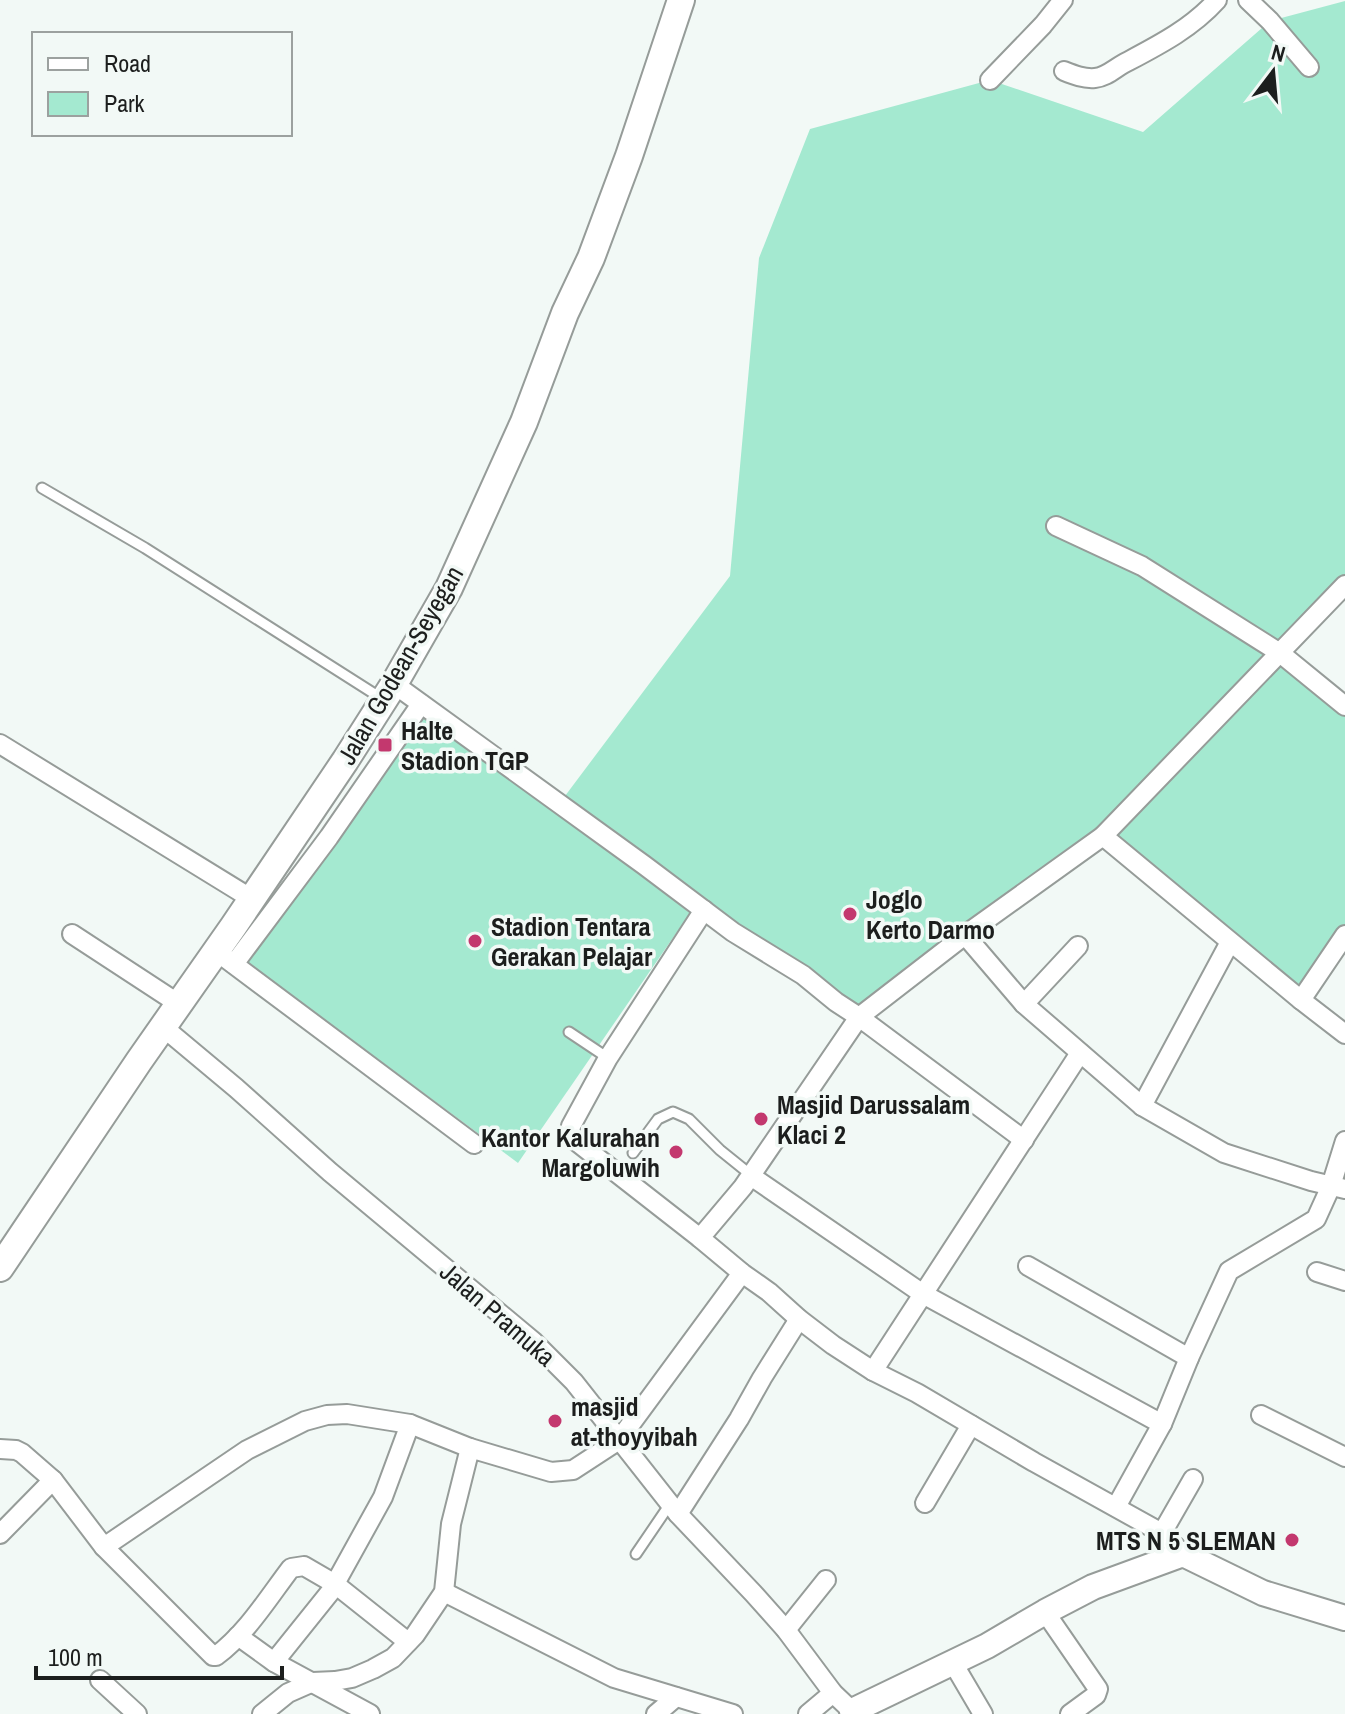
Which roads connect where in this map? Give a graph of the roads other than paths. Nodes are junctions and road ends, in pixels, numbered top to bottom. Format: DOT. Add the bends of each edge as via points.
graph roads {
  1 [pos="681,0"];
  2 [pos="1063,0"];
  3 [pos="1217,0"];
  4 [pos="1248,0"];
  5 [pos="1309,67"];
  6 [pos="1064,71"];
  7 [pos="990,80"];
  8 [pos="42,488"];
  9 [pos="1056,526"];
  10 [pos="1345,585"];
  11 [pos="1280,653"];
  12 [pos="389,692"];
  13 [pos="421,704"];
  14 [pos="1345,706"];
  15 [pos="0,744"];
  16 [pos="1103,836"];
  17 [pos="252,899"];
  18 [pos="704,910"];
  19 [pos="72,934"];
  20 [pos="965,935"];
  21 [pos="1345,935"];
  22 [pos="1230,942"];
  23 [pos="1078,946"];
  24 [pos="225,957"];
  25 [pos="1301,1000"];
  26 [pos="179,1004"];
  27 [pos="1024,1004"];
  28 [pos="859,1017"];
  29 [pos="163,1027"];
  30 [pos="569,1032"];
  31 [pos="1345,1034"];
  32 [pos="1080,1053"];
  33 [pos="608,1058"];
  34 [pos="1142,1106"];
  35 [pos="1024,1140"];
  36 [pos="1345,1141"];
  37 [pos="474,1144"];
  38 [pos="633,1153"];
  39 [pos="751,1176"];
  40 [pos="1338,1188"];
  41 [pos="700,1238"];
  42 [pos="5,1252"];
  43 [pos="1028,1266"];
  44 [pos="1317,1272"];
  45 [pos="742,1273"];
  46 [pos="1345,1281"];
  47 [pos="923,1294"];
  48 [pos="799,1319"];
  49 [pos="1189,1358"];
  50 [pos="873,1371"];
  51 [pos="1261,1415"];
  52 [pos="410,1424"];
  53 [pos="1162,1424"];
  54 [pos="971,1425"];
  55 [pos="619,1440"];
  56 [pos="470,1448"];
  57 [pos="0,1449"];
  58 [pos="1345,1457"];
  59 [pos="1193,1479"];
  60 [pos="53,1480"];
  61 [pos="925,1503"];
  62 [pos="1116,1507"];
  63 [pos="674,1509"];
  64 [pos="1162,1533"];
  65 [pos="0,1534"];
  66 [pos="104,1547"];
  67 [pos="636,1554"];
  68 [pos="1183,1554"];
  69 [pos="826,1580"];
  70 [pos="335,1584"];
  71 [pos="444,1592"];
  72 [pos="1045,1612"];
  73 [pos="1343,1614"];
  74 [pos="786,1630"];
  75 [pos="238,1636"];
  76 [pos="408,1642"];
  77 [pos="274,1662"];
  78 [pos="953,1663"];
  79 [pos="100,1680"];
  80 [pos="313,1682"];
  81 [pos="833,1693"];
  82 [pos="676,1697"];
  83 [pos="853,1712"];
  84 [pos="137,1714"];
  85 [pos="262,1714"];
  86 [pos="370,1714"];
  87 [pos="656,1714"];
  88 [pos="733,1714"];
  89 [pos="808,1714"];
  90 [pos="983,1714"];
  91 [pos="1070,1714"];
  1 -- 12 [label="main road, Jalan Godean-Seyegan" via="629,156 524,422 449,588"];
  2 -- 7 [label="street"];
  3 -- 6 [label="street" via="1195,22 1105,76 1077,77"];
  4 -- 5 [label="street"];
  8 -- 12 [label="lane"];
  9 -- 11 [label="street" via="1142,566"];
  10 -- 11 [label="street"];
  11 -- 14 [label="street"];
  11 -- 16 [label="street"];
  12 -- 13 [label="street"];
  12 -- 17 [label="main road, Jalan Godean-Seyegan"];
  13 -- 18 [label="street"];
  13 -- 24 [label="street" via="329,837"];
  15 -- 17 [label="street"];
  16 -- 20 [label="street"];
  16 -- 22 [label="street"];
  17 -- 24 [label="main road, Jalan Godean-Seyegan"];
  18 -- 28 [label="street"];
  18 -- 33 [label="street"];
  19 -- 26 [label="street"];
  20 -- 27 [label="street"];
  20 -- 28 [label="street"];
  21 -- 25 [label="street"];
  22 -- 25 [label="street"];
  22 -- 34 [label="street"];
  23 -- 27 [label="street"];
  24 -- 26 [label="main road, Jalan Godean-Seyegan"];
  24 -- 37 [label="street"];
  25 -- 31 [label="street"];
  26 -- 29 [label="main road, Jalan Godean-Seyegan"];
  27 -- 32 [label="street"];
  28 -- 35 [label="street"];
  28 -- 39 [label="street"];
  29 -- 42 [label="main road, Jalan Godean-Seyegan"];
  29 -- 55 [label="street, Jalan Pramuka" via="534,1342 574,1382"];
  30 -- 33 [label="lane"];
  32 -- 34 [label="street"];
  32 -- 35 [label="street"];
  33 -- 41 [label="street" via="571,1126 572,1138"];
  34 -- 40 [label="street" via="1224,1153"];
  35 -- 47 [label="street"];
  36 -- 40 [label="street"];
  38 -- 39 [label="lane" via="658,1119 673,1112 689,1119"];
  39 -- 41 [label="street"];
  39 -- 47 [label="street"];
  40 -- 49 [label="street" via="1316,1219 1229,1271"];
  41 -- 45 [label="street"];
  43 -- 49 [label="street"];
  44 -- 46 [label="street"];
  45 -- 48 [label="street"];
  45 -- 55 [label="street"];
  47 -- 50 [label="street"];
  47 -- 53 [label="street"];
  48 -- 50 [label="street"];
  48 -- 63 [label="street" via="739,1419"];
  49 -- 53 [label="street"];
  50 -- 54 [label="street"];
  51 -- 58 [label="street"];
  52 -- 56 [label="street"];
  52 -- 66 [label="street" via="347,1414 305,1421 247,1450"];
  52 -- 70 [label="street" via="383,1497"];
  53 -- 62 [label="street"];
  54 -- 61 [label="street"];
  54 -- 62 [label="street"];
  55 -- 56 [label="street" via="564,1472"];
  55 -- 63 [label="street, Jalan Pramuka"];
  56 -- 71 [label="street" via="451,1524"];
  57 -- 60 [label="street" via="22,1453"];
  59 -- 64 [label="street"];
  60 -- 65 [label="street"];
  60 -- 66 [label="street"];
  62 -- 64 [label="street"];
  63 -- 67 [label="lane"];
  63 -- 74 [label="street, Jalan Pramuka"];
  64 -- 68 [label="street"];
  66 -- 75 [label="street" via="213,1656"];
  68 -- 72 [label="street" via="1093,1587"];
  68 -- 73 [label="street" via="1263,1593"];
  69 -- 74 [label="street"];
  70 -- 75 [label="street" via="304,1566 291,1568"];
  70 -- 76 [label="street"];
  70 -- 77 [label="street"];
  71 -- 76 [label="street"];
  71 -- 82 [label="street" via="614,1678"];
  72 -- 78 [label="street"];
  72 -- 91 [label="street" via="1098,1689"];
  74 -- 81 [label="street, Jalan Pramuka"];
  75 -- 77 [label="street"];
  76 -- 80 [label="street" via="393,1658 352,1678"];
  77 -- 80 [label="street"];
  78 -- 83 [label="street"];
  78 -- 90 [label="street"];
  79 -- 84 [label="street"];
  80 -- 85 [label="street"];
  80 -- 86 [label="street"];
  81 -- 83 [label="street, Jalan Pramuka"];
  81 -- 89 [label="street"];
  82 -- 87 [label="street"];
  82 -- 88 [label="street"];
}
